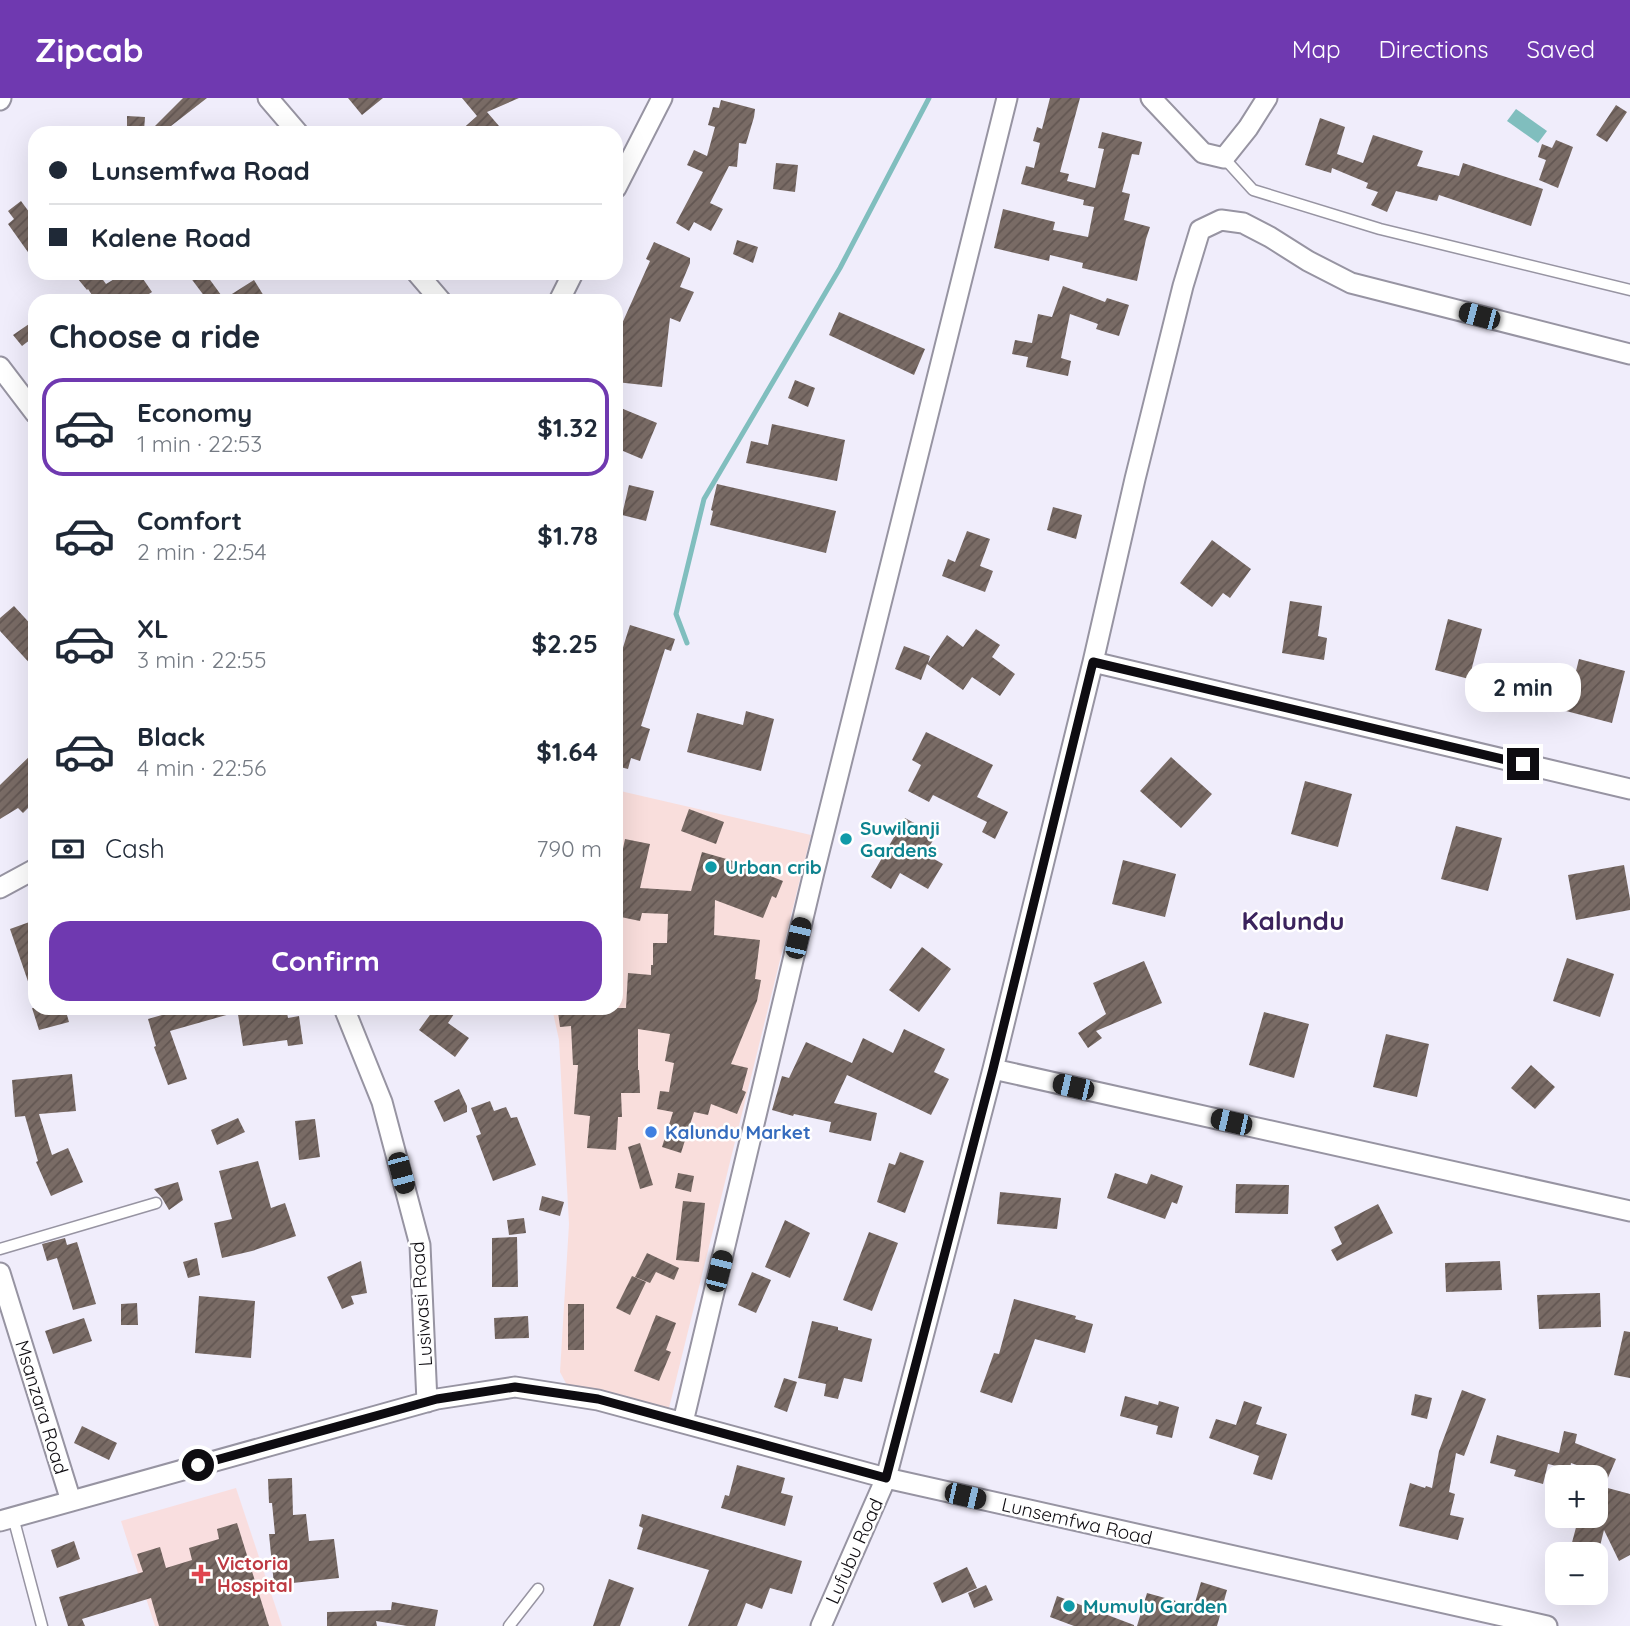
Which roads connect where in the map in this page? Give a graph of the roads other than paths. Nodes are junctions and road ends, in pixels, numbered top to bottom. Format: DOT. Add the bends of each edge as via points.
graph roads {
  1 [pos="268,98"];
  2 [pos="662,98"];
  3 [pos="1007,98"];
  4 [pos="1151,98"];
  5 [pos="1267,98"];
  6 [pos="292,126"];
  7 [pos="1224,159"];
  8 [pos="623,174"];
  9 [pos="423,280"];
  10 [pos="1630,290"];
  11 [pos="435,294"];
  12 [pos="1630,355"];
  13 [pos="0,367"];
  14 [pos="28,404"];
  15 [pos="1093,662"];
  16 [pos="1630,789"];
  17 [pos="28,873"];
  18 [pos="0,888"];
  19 [pos="347,1015"];
  20 [pos="993,1069"];
  21 [pos="156,1203"];
  22 [pos="1630,1210"];
  23 [pos="0,1249"];
  24 [pos="0,1273"];
  25 [pos="427,1402"];
  26 [pos="682,1422"];
  27 [pos="886,1478"];
  28 [pos="71,1501"];
  29 [pos="7,1519"];
  30 [pos="538,1590"];
  31 [pos="42,1626"];
  32 [pos="509,1626"];
  33 [pos="821,1626"];
  34 [pos="1547,1626"];
  1 -- 6 [label="street"];
  2 -- 8 [label="street"];
  3 -- 26 [label="street"];
  4 -- 7 [label="street" via="1203,153"];
  5 -- 7 [label="street"];
  7 -- 10 [label="lane" via="1252,190 1380,229"];
  9 -- 11 [label="street"];
  12 -- 15 [label="street, Lufubu Road" via="1351,283 1243,223 1221,220 1200,230"];
  13 -- 14 [label="street"];
  15 -- 16 [label="street"];
  15 -- 20 [label="street, Lufubu Road"];
  17 -- 18 [label="street"];
  19 -- 25 [label="street, Lusiwasi Road" via="382,1101 420,1245"];
  20 -- 22 [label="street"];
  20 -- 27 [label="street, Lufubu Road"];
  21 -- 23 [label="lane"];
  24 -- 28 [label="street, Msanzara Road"];
  25 -- 26 [label="street, Lunsemfwa Road" via="515,1387 598,1399"];
  25 -- 28 [label="street, Lunsemfwa Road"];
  26 -- 27 [label="street, Lunsemfwa Road"];
  27 -- 33 [label="street, Lufubu Road"];
  27 -- 34 [label="street, Lunsemfwa Road"];
  28 -- 29 [label="street, Lunsemfwa Road"];
  29 -- 31 [label="lane"];
  30 -- 32 [label="lane"];
}
